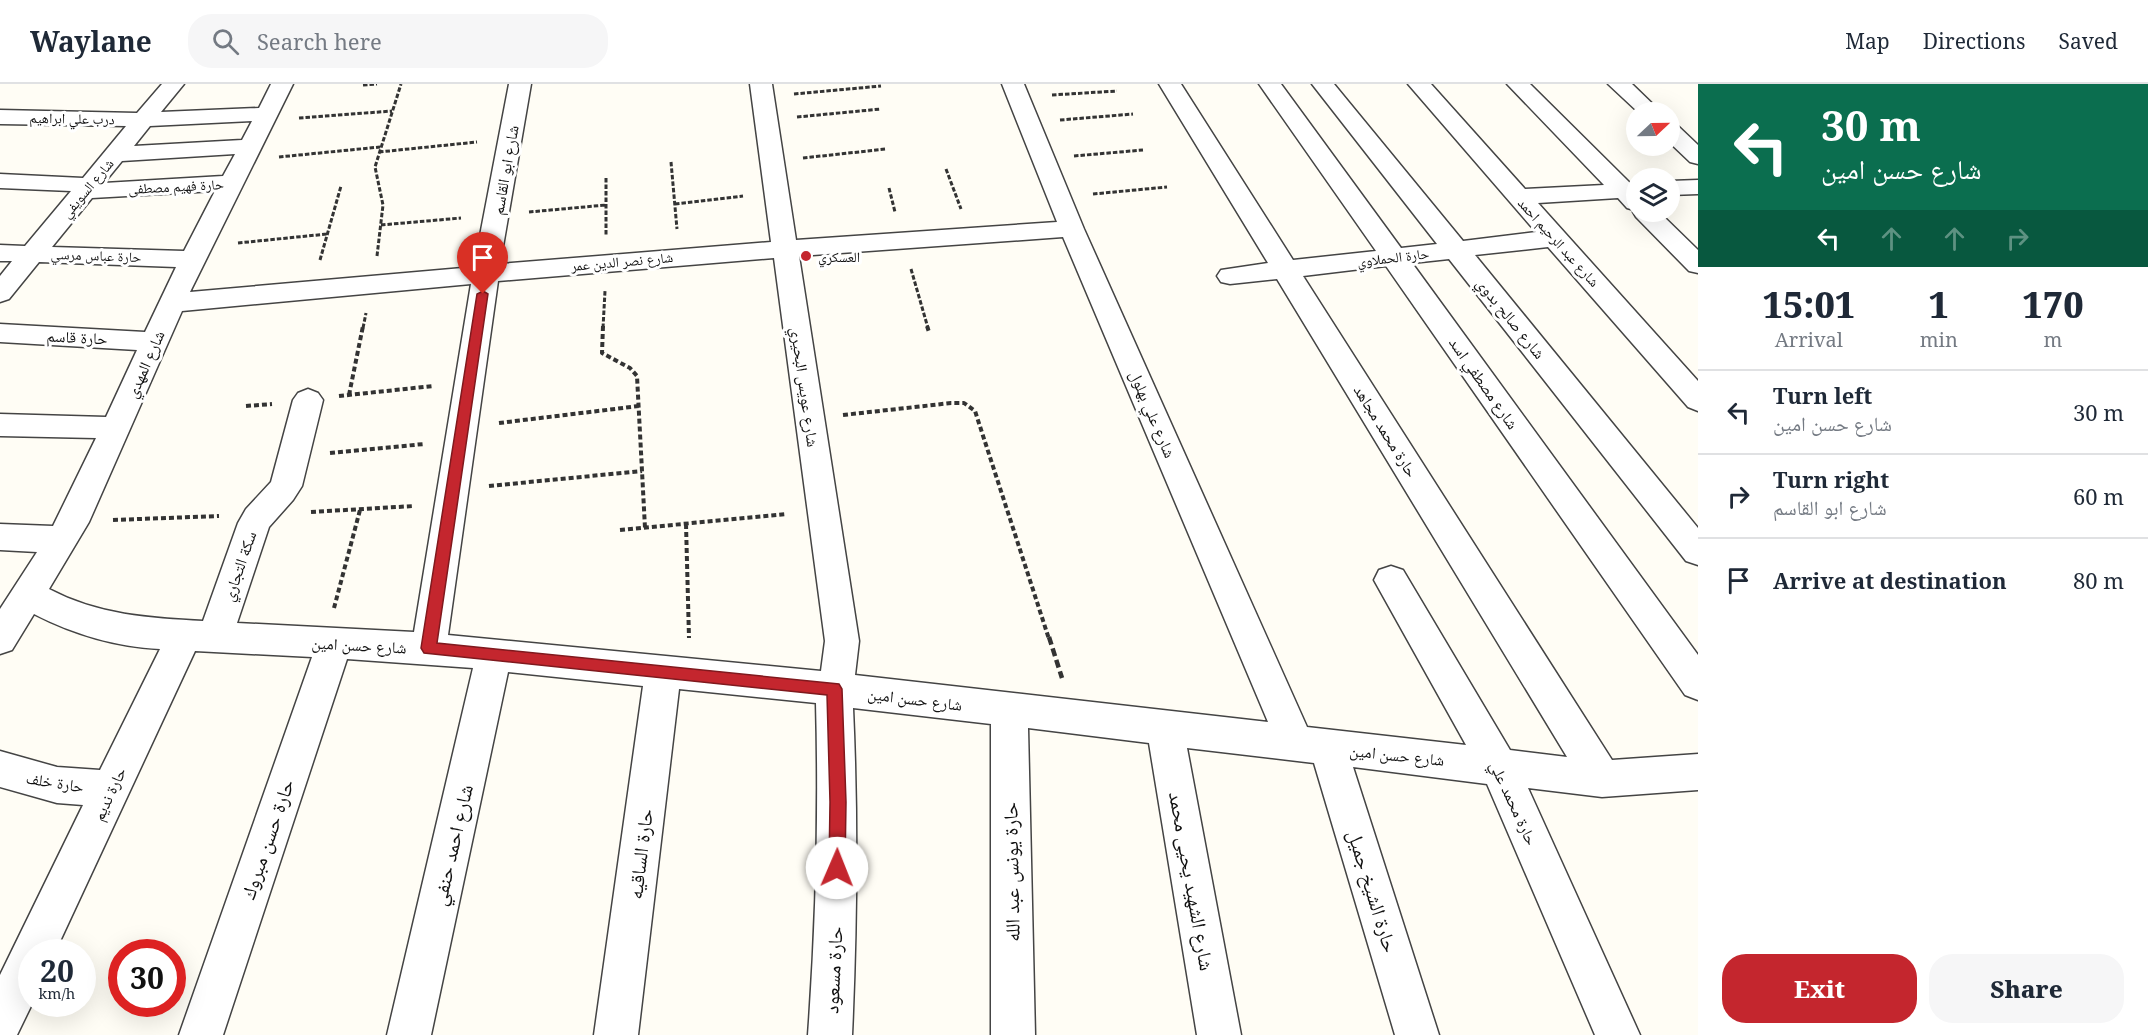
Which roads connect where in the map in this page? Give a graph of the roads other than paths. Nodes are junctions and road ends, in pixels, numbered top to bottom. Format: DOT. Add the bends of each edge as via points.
graph roads {
  1 [pos="173,84"];
  2 [pos="282,84"];
  3 [pos="520,84"];
  4 [pos="1170,84"];
  5 [pos="1270,84"];
  6 [pos="1323,84"];
  7 [pos="1419,84"];
  8 [pos="1518,84"];
  9 [pos="1619,84"];
  10 [pos="764,100"];
  11 [pos="1020,101"];
  12 [pos="1639,102"];
  13 [pos="0,117"];
  14 [pos="265,118"];
  15 [pos="144,120"];
  16 [pos="1680,140"];
  17 [pos="115,154"];
  18 [pos="1698,157"];
  19 [pos="241,163"];
  20 [pos="0,181"];
  21 [pos="1698,187"];
  22 [pos="87,188"];
  23 [pos="1680,188"];
  24 [pos="1626,189"];
  25 [pos="1626,195"];
  26 [pos="1519,197"];
  27 [pos="1655,222"];
  28 [pos="1072,229"];
  29 [pos="1556,238"];
  30 [pos="784,247"];
  31 [pos="1456,249"];
  32 [pos="0,253"];
  33 [pos="32,253"];
  34 [pos="195,253"];
  35 [pos="1394,257"];
  36 [pos="1698,265"];
  37 [pos="1286,269"];
  38 [pos="486,273"];
  39 [pos="1230,276"];
  40 [pos="0,293"];
  41 [pos="172,303"];
  42 [pos="0,333"];
  43 [pos="154,342"];
  44 [pos="308,400"];
  45 [pos="1698,400"];
  46 [pos="0,425"];
  47 [pos="116,428"];
  48 [pos="67,531"];
  49 [pos="0,537"];
  50 [pos="1698,552"];
  51 [pos="1391,580"];
  52 [pos="29,595"];
  53 [pos="2,633"];
  54 [pos="199,637"];
  55 [pos="330,643"];
  56 [pos="429,648"];
  57 [pos="494,655"];
  58 [pos="677,673"];
  59 [pos="1698,684"];
  60 [pos="834,689"];
  61 [pos="1009,710"];
  62 [pos="1165,728"];
  63 [pos="1312,745"];
  64 [pos="1499,767"];
  65 [pos="0,769"];
  66 [pos="1698,772"];
  67 [pos="1602,779"];
  68 [pos="111,789"];
  69 [pos="39,939"];
  70 [pos="18,984"];
  71 [pos="0,1022"];
  72 [pos="201,1035"];
  73 [pos="409,1035"];
  74 [pos="616,1035"];
  75 [pos="830,1035"];
  76 [pos="1013,1035"];
  77 [pos="1219,1035"];
  78 [pos="1417,1035"];
  79 [pos="1618,1035"];
  1 -- 15 [label="street, شارع السويفي"];
  2 -- 14 [label="street, شارع المهدي"];
  3 -- 38 [label="street, شارع ابو القاسم"];
  4 -- 37 [label="street, حارة محمد مجاهد"];
  5 -- 35 [label="street, شارع مصطفي اسد"];
  6 -- 31 [label="street, شارع صالح بدوي"];
  7 -- 26 [label="street, شارع عبد الرحيم احمد"];
  8 -- 24 [label="street"];
  9 -- 12 [label="street"];
  10 -- 30 [label="street, شارع عويس البحيري"];
  11 -- 28 [label="street, شارع علي بهلول"];
  13 -- 15 [label="street, درب علي ابراهيم"];
  14 -- 15 [label="street, درب علي ابراهيم"];
  14 -- 19 [label="street, شارع المهدي"];
  15 -- 17 [label="street, شارع السويفي"];
  16 -- 18 [label="street"];
  17 -- 19 [label="street"];
  17 -- 22 [label="street, شارع السويفي"];
  19 -- 22 [label="street, حارة فهيم مصطفى"];
  19 -- 34 [label="street, شارع المهدي"];
  20 -- 22 [label="street, حارة فهيم مصطفى"];
  21 -- 23 [label="street"];
  22 -- 33 [label="street, شارع السويفي"];
  25 -- 26 [label="street"];
  26 -- 29 [label="street, شارع عبد الرحيم احمد"];
  27 -- 36 [label="street"];
  28 -- 30 [label="street, شارع نصر الدين عمر"];
  28 -- 63 [label="street, شارع علي بهلول"];
  29 -- 31 [label="street, حارة الحملاوي"];
  29 -- 45 [label="street, شارع عبد الرحيم احمد"];
  30 -- 38 [label="street, شارع نصر الدين عمر"];
  30 -- 60 [label="street, شارع عويس البحيري" via="842,641"];
  31 -- 35 [label="street, حارة الحملاوي"];
  31 -- 50 [label="street, شارع صالح بدوي"];
  32 -- 33 [label="street, حارة عباس مرسي"];
  33 -- 34 [label="street, حارة عباس مرسي"];
  33 -- 40 [label="street, شارع السويفي"];
  34 -- 41 [label="street, شارع المهدي"];
  35 -- 37 [label="street, حارة الحملاوي"];
  35 -- 59 [label="street, شارع مصطفي اسد"];
  37 -- 39 [label="street, حارة الحملاوي"];
  37 -- 67 [label="street, حارة محمد مجاهد"];
  38 -- 41 [label="street, شارع نصر الدين عمر"];
  38 -- 56 [label="street, شارع ابو القاسم"];
  41 -- 43 [label="street, شارع المهدي"];
  42 -- 43 [label="street, حارة قاسم"];
  43 -- 47 [label="street, شارع المهدي"];
  44 -- 54 [label="street, سكة التجاري" via="286,486 259,514"];
  46 -- 47 [label="street"];
  47 -- 48 [label="street, شارع المهدي"];
  48 -- 49 [label="street"];
  48 -- 52 [label="street, شارع المهدي"];
  51 -- 64 [label="street, حارة محمد علي"];
  52 -- 53 [label="street, شارع المهدي"];
  52 -- 54 [label="street, شارع حسن امين" via="60,613 97,626"];
  54 -- 55 [label="street, شارع حسن امين"];
  54 -- 68 [label="street, حارة نديم"];
  55 -- 56 [label="street, شارع حسن امين"];
  55 -- 72 [label="street, حارة حسن مبروك"];
  56 -- 57 [label="street, شارع حسن امين"];
  57 -- 58 [label="street, شارع حسن امين"];
  57 -- 73 [label="street, شارع احمد حنفي"];
  58 -- 60 [label="street, شارع حسن امين"];
  58 -- 74 [label="street, حارة الساقيه"];
  60 -- 61 [label="street, شارع حسن امين"];
  60 -- 75 [label="street, حارة مسعود" via="838,802"];
  61 -- 62 [label="street, شارع حسن امين"];
  61 -- 76 [label="street, حارة يونس عبد الله"];
  62 -- 63 [label="street, شارع حسن امين"];
  62 -- 77 [label="street, شارع الشهيد يحيى محمد"];
  63 -- 64 [label="street, شارع حسن امين"];
  63 -- 78 [label="street, حارة الشيخ جميل"];
  64 -- 67 [label="street, شارع حسن امين"];
  64 -- 79 [label="street, حارة محمد علي"];
  65 -- 68 [label="street, حارة خلف" via="57,785"];
  66 -- 67 [label="street, شارع حسن امين"];
  68 -- 69 [label="street, حارة نديم"];
  70 -- 71 [label="street, حارة نديم"];
}
